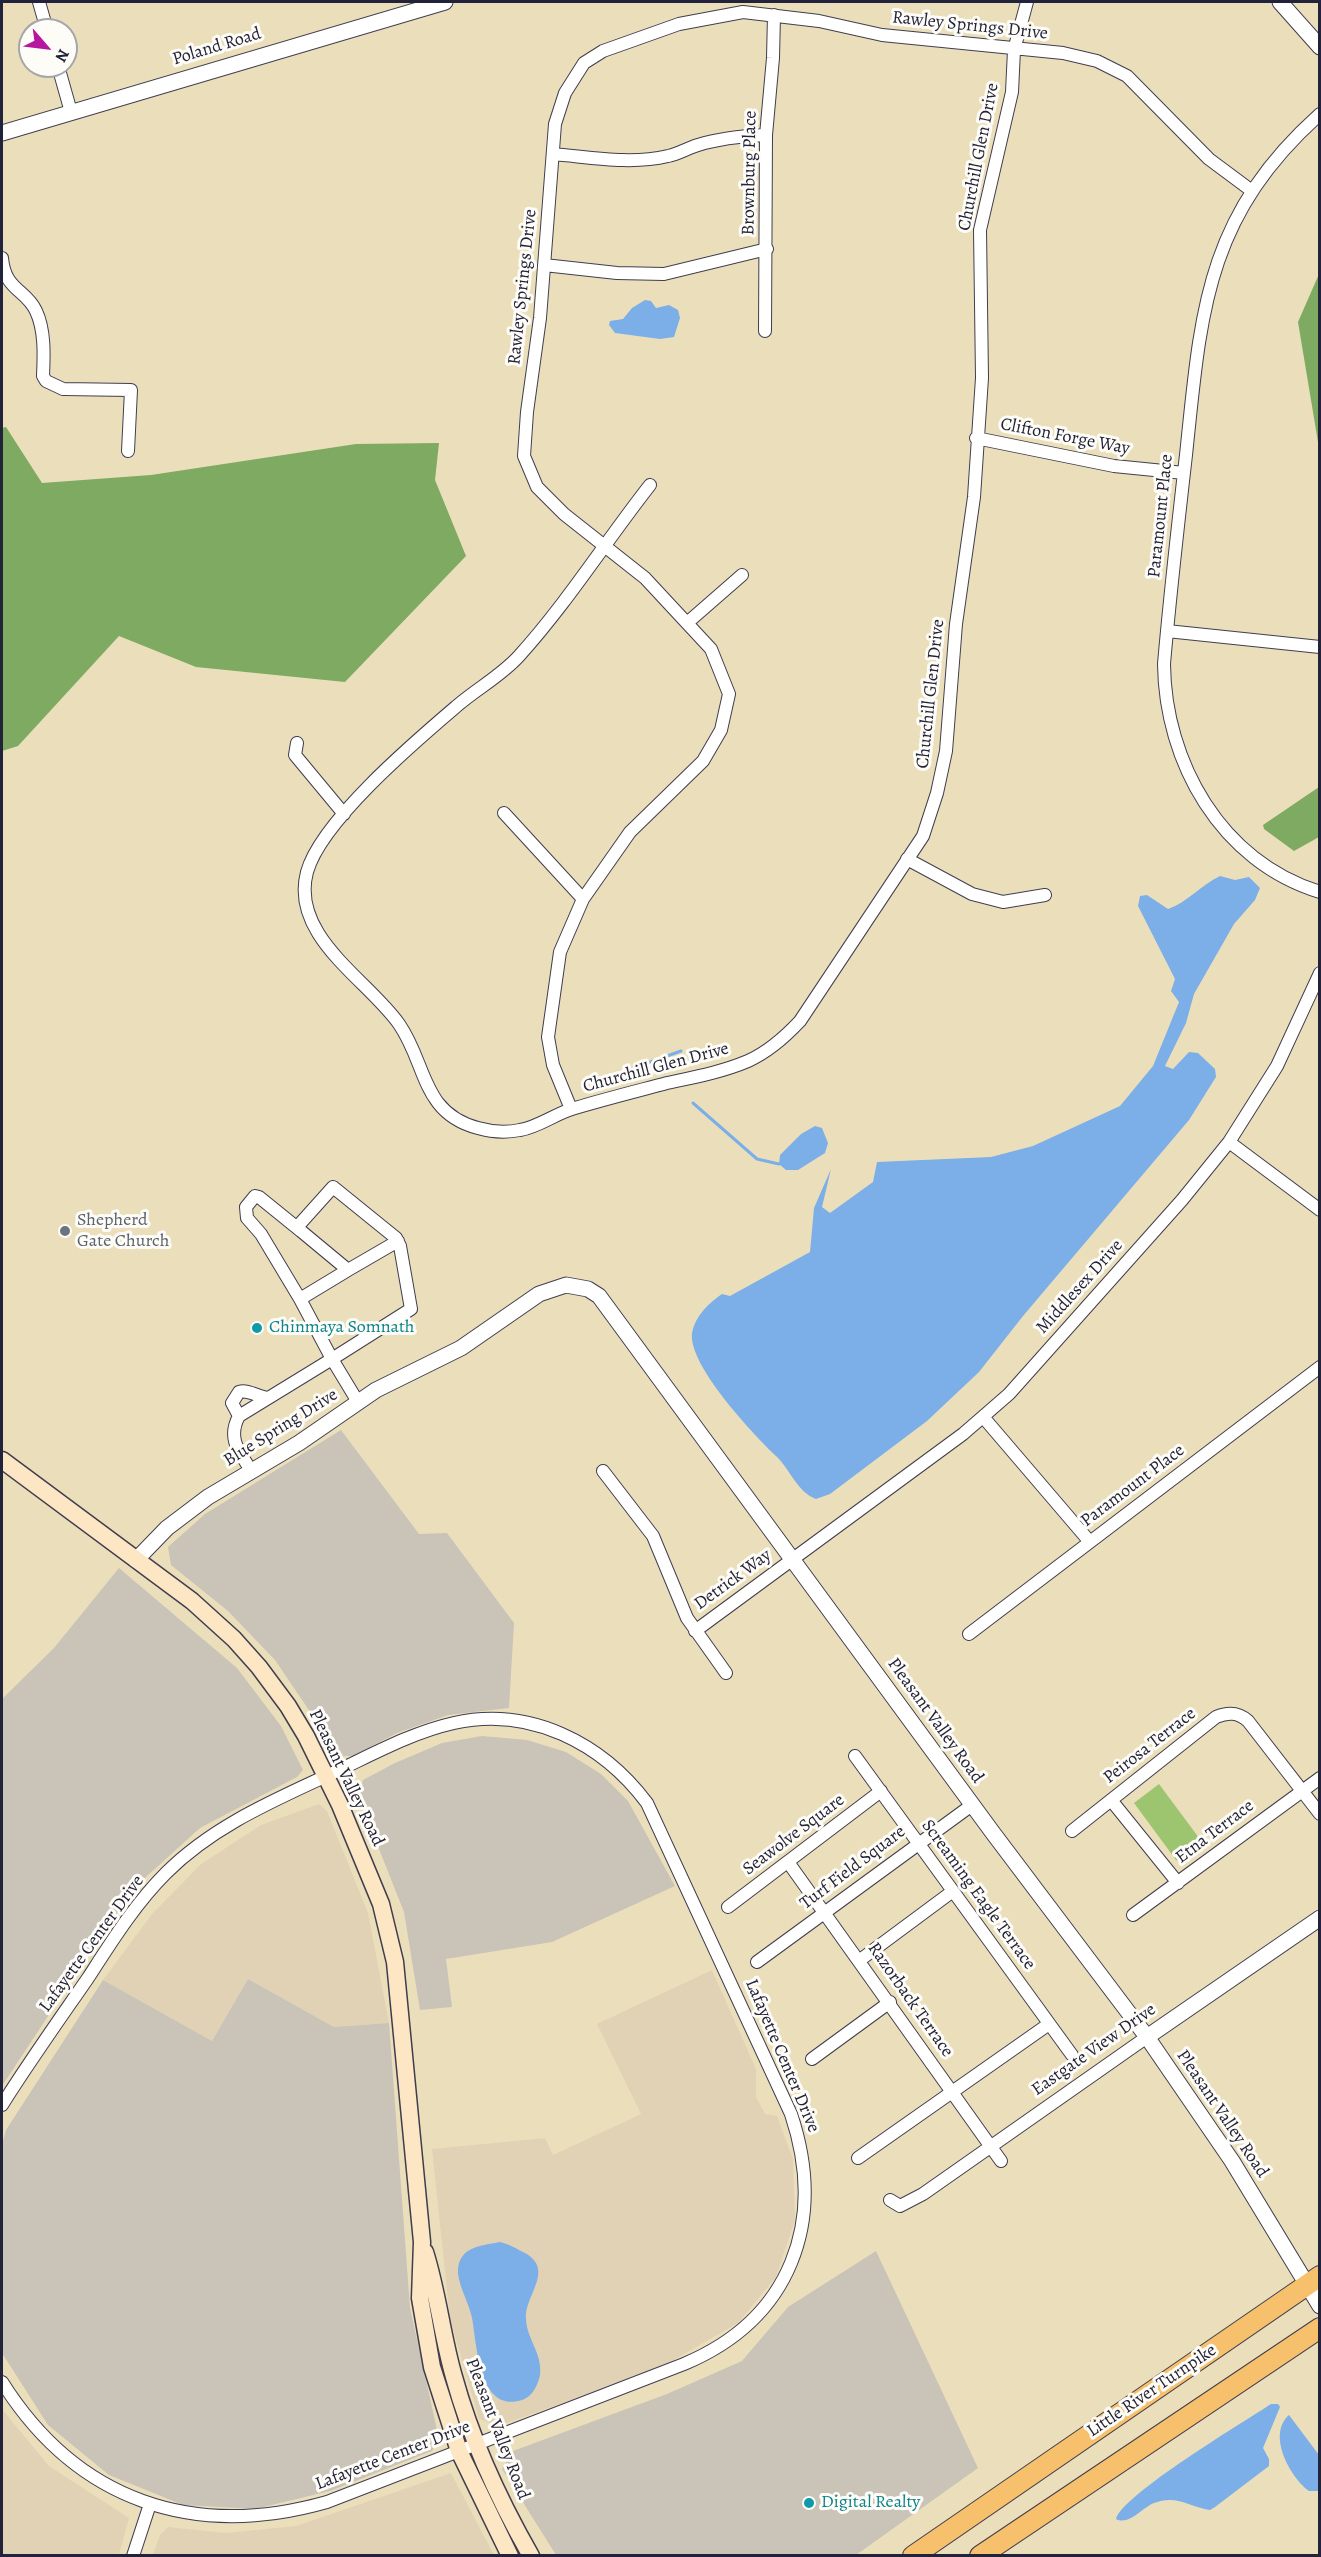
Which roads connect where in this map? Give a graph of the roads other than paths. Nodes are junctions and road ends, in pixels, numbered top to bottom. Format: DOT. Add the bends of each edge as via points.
graph roads {
  1 [pos="39,2"];
  2 [pos="445,2"];
  3 [pos="1027,2"];
  4 [pos="1280,2"];
  5 [pos="774,15"];
  6 [pos="44,18"];
  7 [pos="1320,47"];
  8 [pos="1014,50"];
  9 [pos="61,78"];
  10 [pos="71,112"];
  11 [pos="1320,114"];
  12 [pos="2,133"];
  13 [pos="766,135"];
  14 [pos="553,153"];
  15 [pos="1252,191"];
  16 [pos="767,249"];
  17 [pos="2,258"];
  18 [pos="544,265"];
  19 [pos="765,331"];
  20 [pos="976,438"];
  21 [pos="128,451"];
  22 [pos="1184,473"];
  23 [pos="650,485"];
  24 [pos="602,545"];
  25 [pos="742,575"];
  26 [pos="687,622"];
  27 [pos="1167,631"];
  28 [pos="1320,647"];
  29 [pos="297,743"];
  30 [pos="504,813"];
  31 [pos="344,814"];
  32 [pos="907,859"];
  33 [pos="1320,892"];
  34 [pos="1045,895"];
  35 [pos="583,899"];
  36 [pos="1320,973"];
  37 [pos="571,1109"];
  38 [pos="1229,1142"];
  39 [pos="1320,1210"];
  40 [pos="301,1231"];
  41 [pos="398,1241"];
  42 [pos="348,1270"];
  43 [pos="300,1299"];
  44 [pos="461,1348"];
  45 [pos="332,1359"];
  46 [pos="1320,1367"];
  47 [pos="268,1398"];
  48 [pos="358,1402"];
  49 [pos="239,1416"];
  50 [pos="984,1418"];
  51 [pos="2,1460"];
  52 [pos="251,1470"];
  53 [pos="603,1471"];
  54 [pos="1090,1542"];
  55 [pos="793,1559"];
  56 [pos="136,1560"];
  57 [pos="695,1631"];
  58 [pos="969,1634"];
  59 [pos="726,1673"];
  60 [pos="855,1756"];
  61 [pos="326,1777"];
  62 [pos="1320,1778"];
  63 [pos="881,1791"];
  64 [pos="1302,1791"];
  65 [pos="1111,1800"];
  66 [pos="972,1805"];
  67 [pos="1320,1814"];
  68 [pos="1072,1831"];
  69 [pos="918,1843"];
  70 [pos="788,1862"];
  71 [pos="1178,1882"];
  72 [pos="953,1891"];
  73 [pos="728,1907"];
  74 [pos="824,1912"];
  75 [pos="1133,1915"];
  76 [pos="1320,1918"];
  77 [pos="860,1960"];
  78 [pos="757,1962"];
  79 [pos="890,2002"];
  80 [pos="1049,2024"];
  81 [pos="1147,2037"];
  82 [pos="1072,2055"];
  83 [pos="812,2059"];
  84 [pos="952,2092"];
  85 [pos="2,2105"];
  86 [pos="991,2146"];
  87 [pos="858,2158"];
  88 [pos="1001,2161"];
  89 [pos="890,2200"];
  90 [pos="422,2242"];
  91 [pos="1313,2280"];
  92 [pos="1320,2306"];
  93 [pos="1320,2328"];
  94 [pos="2,2382"];
  95 [pos="477,2444"];
  96 [pos="459,2451"];
  97 [pos="150,2504"];
  98 [pos="133,2556"];
  99 [pos="510,2556"];
  100 [pos="531,2556"];
  101 [pos="913,2556"];
  102 [pos="980,2556"];
  1 -- 6 [label="street"];
  2 -- 10 [label="street, Poland Road"];
  3 -- 8 [label="street, Churchill Glen Drive"];
  4 -- 7 [label="street"];
  5 -- 8 [label="street, Rawley Springs Drive" via="882,35"];
  5 -- 13 [label="street, Brownburg Place"];
  5 -- 14 [label="street, Rawley Springs Drive" via="743,12 679,24 603,51 584,63 565,93 555,124"];
  8 -- 15 [label="street, Rawley Springs Drive" via="1063,53 1097,62 1127,76 1209,159"];
  8 -- 20 [label="street, Churchill Glen Drive" via="1012,92 980,230 982,378"];
  9 -- 10 [label="street"];
  10 -- 12 [label="street, Poland Road"];
  11 -- 15 [label="street, Paramount Place" via="1280,153"];
  13 -- 14 [label="street" via="739,135 648,158 618,160"];
  13 -- 16 [label="street, Brownburg Place"];
  14 -- 18 [label="street, Rawley Springs Drive"];
  15 -- 22 [label="street, Paramount Place" via="1222,246 1204,305"];
  16 -- 18 [label="street" via="664,274"];
  16 -- 19 [label="street, Brownburg Place"];
  17 -- 21 [label="street" via="10,283 36,310 42,331 46,381 63,389 131,390"];
  18 -- 24 [label="street, Rawley Springs Drive" via="524,456 537,487"];
  20 -- 22 [label="street, Clifton Forge Way" via="1113,466"];
  20 -- 32 [label="street, Churchill Glen Drive" via="974,497 946,751 923,836"];
  22 -- 27 [label="street, Paramount Place"];
  23 -- 24 [label="street, Churchill Glen Drive"];
  24 -- 26 [label="street, Rawley Springs Drive" via="645,578"];
  24 -- 31 [label="street, Churchill Glen Drive" via="517,658 459,705"];
  25 -- 26 [label="street"];
  26 -- 35 [label="street, Rawley Springs Drive" via="711,649 729,694 721,730 703,761 630,832"];
  27 -- 28 [label="street"];
  27 -- 33 [label="street, Paramount Place" via="1164,664 1168,713 1180,756 1200,796 1247,851 1288,879"];
  29 -- 31 [label="street" via="295,755"];
  30 -- 35 [label="street"];
  31 -- 37 [label="street, Churchill Glen Drive" via="317,847 306,874 306,903 327,946 386,1007 406,1035 433,1098 453,1117 497,1132 523,1130"];
  32 -- 34 [label="street" via="972,894 1003,902"];
  32 -- 37 [label="street, Churchill Glen Drive" via="824,988 800,1021 773,1046 750,1060 719,1071"];
  35 -- 37 [label="street, Rawley Springs Drive" via="560,952 548,1036 553,1065"];
  36 -- 38 [label="street, Middlesex Drive" via="1277,1066"];
  38 -- 39 [label="street"];
  38 -- 50 [label="street, Middlesex Drive" via="1182,1200"];
  40 -- 41 [label="street" via="298,1226 333,1186"];
  40 -- 42 [label="street"];
  40 -- 43 [label="street" via="259,1197 251,1198 247,1218"];
  41 -- 42 [label="street"];
  41 -- 45 [label="street" via="411,1309"];
  42 -- 43 [label="street"];
  43 -- 45 [label="street"];
  44 -- 48 [label="street, Blue Spring Drive" via="398,1377"];
  44 -- 55 [label="street, Pleasant Valley Road" via="551,1288 580,1287 599,1296"];
  45 -- 47 [label="street"];
  45 -- 48 [label="street"];
  46 -- 54 [label="street, Paramount Place"];
  47 -- 49 [label="street"];
  47 -- 49 [label="street" via="238,1392 232,1403"];
  48 -- 52 [label="street, Blue Spring Drive"];
  49 -- 52 [label="street" via="233,1441"];
  50 -- 54 [label="street"];
  50 -- 55 [label="street, Middlesex Drive"];
  51 -- 56 [label="main road, Pleasant Valley Road"];
  52 -- 56 [label="street, Blue Spring Drive" via="182,1516"];
  53 -- 57 [label="street" via="653,1536 680,1605"];
  54 -- 58 [label="street, Paramount Place"];
  55 -- 57 [label="street, Detrick Way"];
  55 -- 66 [label="street, Pleasant Valley Road"];
  56 -- 61 [label="main road, Pleasant Valley Road" via="214,1619 259,1667 306,1736"];
  57 -- 59 [label="street"];
  60 -- 63 [label="street, Screaming Eagle Terrace"];
  61 -- 85 [label="street, Lafayette Center Drive" via="230,1823 166,1873 131,1913"];
  61 -- 90 [label="main road, Pleasant Valley Road" via="369,1869 390,1938"];
  61 -- 95 [label="street, Lafayette Center Drive" via="432,1730 477,1720 533,1724 575,1739 603,1756 634,1786 658,1821 801,2143 806,2200 797,2247 771,2298 740,2332 684,2364"];
  62 -- 64 [label="street, Etna Terrace"];
  63 -- 69 [label="street, Screaming Eagle Terrace"];
  63 -- 70 [label="street, Seawolve Square"];
  64 -- 65 [label="street, Peirosa Terrace" via="1248,1721 1229,1713 1216,1717"];
  64 -- 67 [label="street, Peirosa Terrace"];
  64 -- 71 [label="street, Etna Terrace"];
  65 -- 68 [label="street, Peirosa Terrace"];
  65 -- 71 [label="street"];
  66 -- 69 [label="street, Turf Field Square"];
  66 -- 81 [label="street, Pleasant Valley Road"];
  69 -- 72 [label="street, Screaming Eagle Terrace"];
  69 -- 74 [label="street, Turf Field Square"];
  70 -- 73 [label="street, Seawolve Square"];
  70 -- 74 [label="street, Razorback Terrace"];
  71 -- 75 [label="street, Etna Terrace"];
  72 -- 77 [label="street"];
  72 -- 80 [label="street, Screaming Eagle Terrace"];
  74 -- 77 [label="street, Razorback Terrace"];
  74 -- 78 [label="street, Turf Field Square"];
  76 -- 81 [label="street, Eastgate View Drive"];
  77 -- 79 [label="street, Razorback Terrace"];
  79 -- 83 [label="street"];
  79 -- 84 [label="street, Razorback Terrace"];
  80 -- 82 [label="street, Screaming Eagle Terrace"];
  80 -- 84 [label="street"];
  81 -- 86 [label="street, Eastgate View Drive"];
  81 -- 91 [label="street, Pleasant Valley Road"];
  84 -- 86 [label="street, Razorback Terrace"];
  84 -- 87 [label="street"];
  86 -- 88 [label="street, Razorback Terrace"];
  86 -- 89 [label="street, Eastgate View Drive" via="911,2201 900,2205"];
  90 -- 95 [label="main road, Pleasant Valley Road" via="454,2379"];
  90 -- 96 [label="main road, Pleasant Valley Road" via="420,2298 424,2329"];
  91 -- 92 [label="street, Pleasant Valley Road"];
  91 -- 101 [label="highway, Little River Turnpike"];
  93 -- 102 [label="highway"];
  94 -- 97 [label="street, Lafayette Center Drive" via="31,2423 60,2453 108,2486"];
  95 -- 96 [label="street, Lafayette Center Drive"];
  95 -- 100 [label="main road, Pleasant Valley Road" via="505,2509"];
  96 -- 97 [label="street, Lafayette Center Drive" via="327,2502 274,2515 196,2515"];
  96 -- 99 [label="main road, Pleasant Valley Road"];
  97 -- 98 [label="street"];
}
